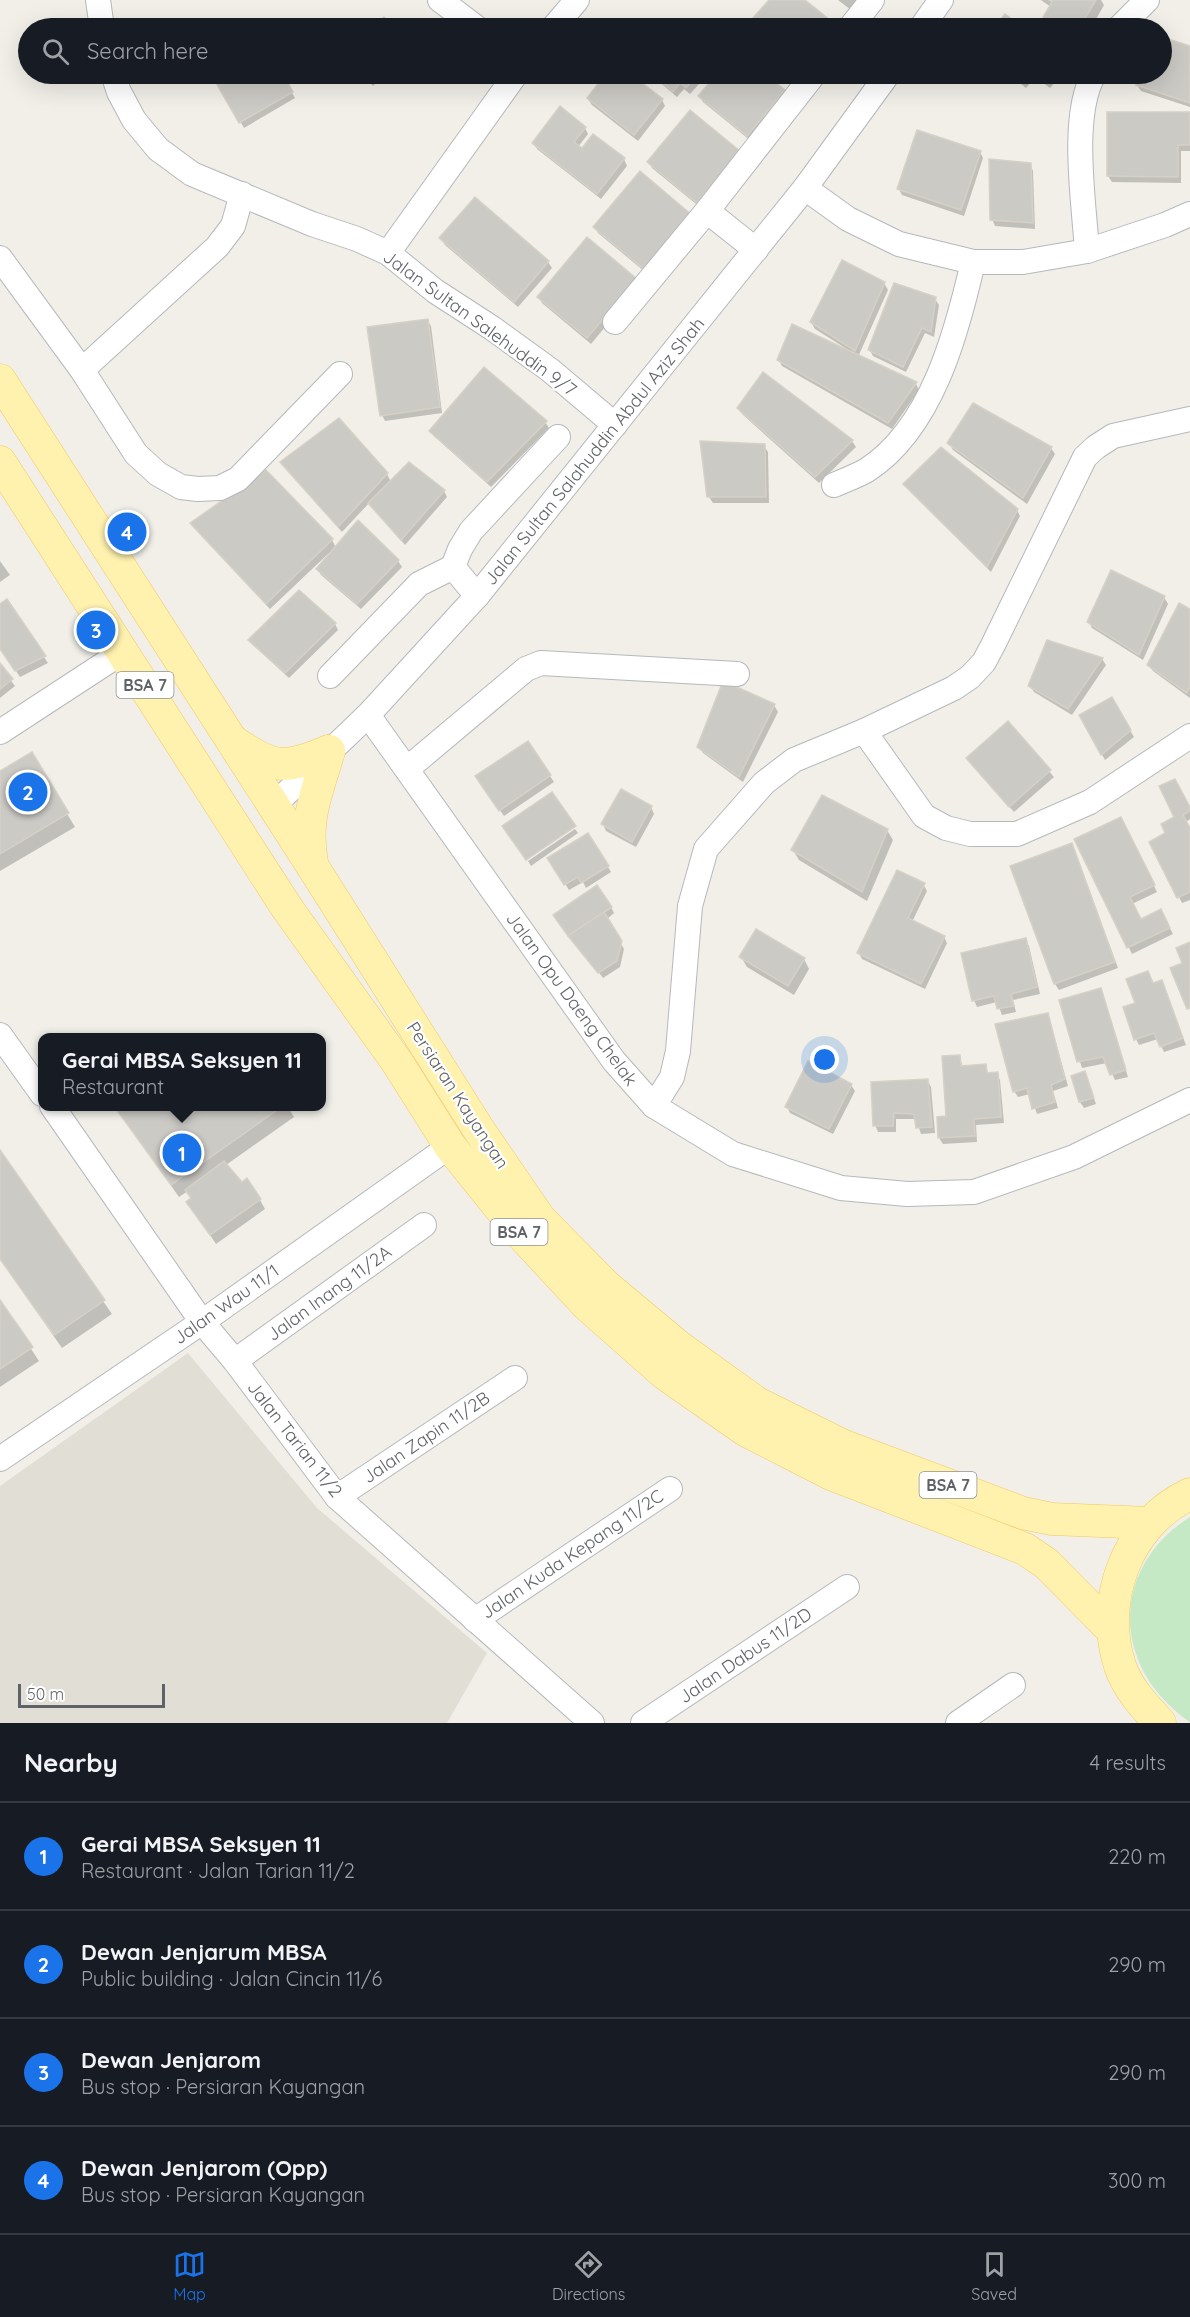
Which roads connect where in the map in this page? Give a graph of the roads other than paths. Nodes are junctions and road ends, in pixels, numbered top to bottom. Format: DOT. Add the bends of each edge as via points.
graph roads {
  1 [pos="98,0"];
  2 [pos="440,0"];
  3 [pos="577,0"];
  4 [pos="872,0"];
  5 [pos="942,0"];
  6 [pos="1147,0"];
  7 [pos="101,18"];
  8 [pos="464,18"];
  9 [pos="562,18"];
  10 [pos="858,18"];
  11 [pos="928,18"];
  12 [pos="1129,18"];
  13 [pos="116,84"];
  14 [pos="509,84"];
  15 [pos="806,84"];
  16 [pos="881,84"];
  17 [pos="1090,84"];
  18 [pos="805,188"];
  19 [pos="242,195"];
  20 [pos="707,211"];
  21 [pos="1190,214"];
  22 [pos="756,250"];
  23 [pos="1087,251"];
  24 [pos="388,253"];
  25 [pos="0,258"];
  26 [pos="973,262"];
  27 [pos="615,322"];
  28 [pos="82,370"];
  29 [pos="340,374"];
  30 [pos="0,380"];
  31 [pos="1190,419"];
  32 [pos="615,425"];
  33 [pos="558,437"];
  34 [pos="0,462"];
  35 [pos="834,485"];
  36 [pos="453,567"];
  37 [pos="477,596"];
  38 [pos="123,651"];
  39 [pos="737,674"];
  40 [pos="330,676"];
  41 [pos="368,715"];
  42 [pos="864,731"];
  43 [pos="0,732"];
  44 [pos="1190,736"];
  45 [pos="231,740"];
  46 [pos="330,751"];
  47 [pos="407,769"];
  48 [pos="273,806"];
  49 [pos="313,867"];
  50 [pos="287,909"];
  51 [pos="0,1035"];
  52 [pos="38,1088"];
  53 [pos="1190,1100"];
  54 [pos="654,1106"];
  55 [pos="55,1111"];
  56 [pos="450,1146"];
  57 [pos="424,1225"];
  58 [pos="202,1323"];
  59 [pos="235,1361"];
  60 [pos="514,1378"];
  61 [pos="0,1459"];
  62 [pos="670,1489"];
  63 [pos="1190,1494"];
  64 [pos="337,1497"];
  65 [pos="1149,1523"];
  66 [pos="846,1587"];
  67 [pos="475,1620"];
  68 [pos="1113,1631"];
  69 [pos="1013,1684"];
  70 [pos="592,1723"];
  71 [pos="643,1723"];
  72 [pos="958,1723"];
  73 [pos="1160,1723"];
  1 -- 7 [label="street"];
  2 -- 8 [label="street"];
  3 -- 9 [label="street"];
  4 -- 10 [label="street"];
  5 -- 11 [label="street"];
  6 -- 12 [label="street"];
  13 -- 19 [label="street, Jalan Sultan Salehuddin 9/7" via="134,120 158,149 192,174"];
  14 -- 24 [label="street"];
  15 -- 20 [label="street"];
  16 -- 18 [label="street, Jalan Sultan Salahuddin Abdul Aziz Shah"];
  17 -- 23 [label="street" via="1081,108"];
  18 -- 22 [label="street, Jalan Sultan Salahuddin Abdul Aziz Shah"];
  18 -- 26 [label="street" via="840,214 899,243"];
  19 -- 24 [label="street, Jalan Sultan Salehuddin 9/7"];
  19 -- 28 [label="street" via="233,226 217,247"];
  20 -- 22 [label="street"];
  20 -- 27 [label="street"];
  21 -- 23 [label="street"];
  22 -- 32 [label="street, Jalan Sultan Salahuddin Abdul Aziz Shah"];
  23 -- 26 [label="street" via="1023,262"];
  24 -- 32 [label="street, Jalan Sultan Salehuddin 9/7" via="435,291 550,370"];
  25 -- 28 [label="street"];
  26 -- 35 [label="street" via="941,373 917,415 895,447 867,471"];
  28 -- 29 [label="street" via="136,454 158,474 181,487 198,489 220,488 238,479"];
  30 -- 45 [label="main road, Persiaran Kayangan / BSA 7"];
  31 -- 42 [label="street" via="1113,436 1096,447 1075,475 984,662 954,688"];
  32 -- 37 [label="street, Jalan Sultan Salahuddin Abdul Aziz Shah"];
  33 -- 36 [label="street" via="471,531"];
  34 -- 38 [label="main road, Persiaran Kayangan / BSA 7"];
  36 -- 37 [label="street"];
  36 -- 40 [label="street" via="419,584"];
  37 -- 41 [label="street, Jalan Sultan Salahuddin Abdul Aziz Shah"];
  38 -- 43 [label="street"];
  38 -- 50 [label="main road, Persiaran Kayangan / BSA 7"];
  39 -- 47 [label="street" via="541,663 526,669"];
  41 -- 46 [label="street, Jalan Sultan Salahuddin Abdul Aziz Shah"];
  41 -- 47 [label="street, Jalan Opu Daeng Chelak"];
  42 -- 44 [label="street" via="924,816 946,828 970,834 1017,834 1090,802"];
  42 -- 54 [label="street" via="794,760 764,783 706,849 690,906 678,1051 672,1077"];
  45 -- 46 [label="main road" via="257,758 276,765 297,764"];
  45 -- 48 [label="main road, Persiaran Kayangan / BSA 7"];
  46 -- 48 [label="street, Jalan Sultan Salahuddin Abdul Aziz Shah"];
  46 -- 49 [label="main road" via="310,813"];
  47 -- 54 [label="street, Jalan Opu Daeng Chelak" via="614,1061"];
  48 -- 49 [label="main road, Persiaran Kayangan / BSA 7"];
  48 -- 50 [label="main road" via="266,820 264,840"];
  49 -- 65 [label="main road, Persiaran Kayangan / BSA 7" via="479,1130 540,1219 606,1286 679,1347 757,1403 867,1455 1023,1513 1052,1519"];
  50 -- 56 [label="main road, Persiaran Kayangan / BSA 7" via="397,1062"];
  51 -- 52 [label="street"];
  53 -- 54 [label="street, Jalan Opu Daeng Chelak" via="1074,1156 974,1192 907,1194 841,1188 733,1154"];
  55 -- 58 [label="street, Jalan Tarian 11/2"];
  56 -- 58 [label="street, Jalan Wau 11/1"];
  56 -- 68 [label="main road, Persiaran Kayangan / BSA 7" via="520,1233 588,1306 665,1374 745,1430 831,1474 1025,1550 1047,1564"];
  57 -- 59 [label="street, Jalan Inang 11/2A"];
  58 -- 59 [label="street, Jalan Tarian 11/2"];
  58 -- 61 [label="street, Jalan Wau 11/1"];
  59 -- 64 [label="street, Jalan Tarian 11/2"];
  60 -- 64 [label="street, Jalan Zapin 11/2B"];
  62 -- 67 [label="street, Jalan Kuda Kepang 11/2C"];
  63 -- 65 [label="main road"];
  64 -- 67 [label="street, Jalan Tarian 11/2"];
  65 -- 68 [label="main road" via="1127,1555 1114,1592"];
  66 -- 71 [label="street, Jalan Dabus 11/2D"];
  67 -- 70 [label="street, Jalan Tarian 11/2"];
  68 -- 73 [label="main road" via="1121,1668 1138,1701"];
  69 -- 72 [label="street"];
}
